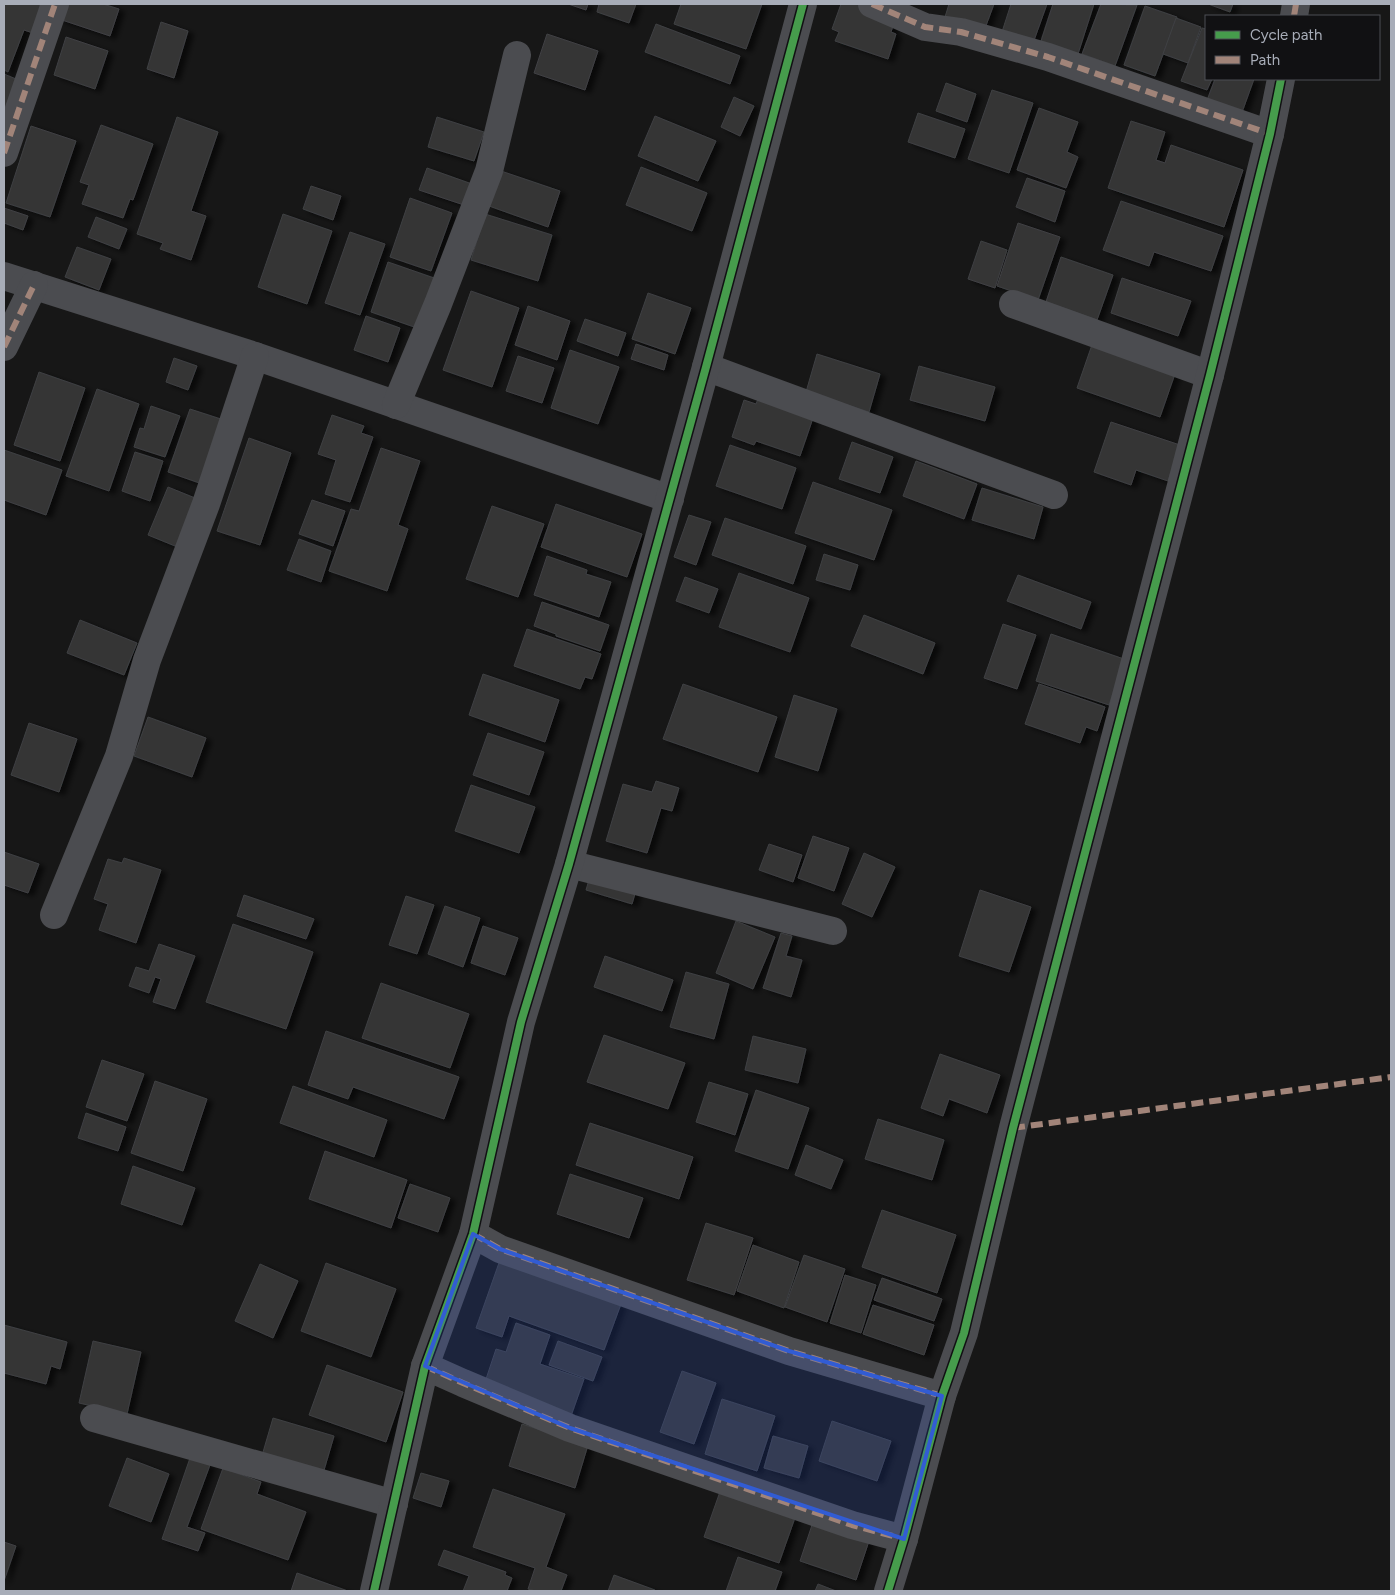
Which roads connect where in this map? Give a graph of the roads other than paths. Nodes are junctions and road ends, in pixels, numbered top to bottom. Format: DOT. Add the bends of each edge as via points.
graph roads {
  1 [pos="55,4"];
  2 [pos="803,4"];
  3 [pos="872,4"];
  4 [pos="517,55"];
  5 [pos="1281,80"];
  6 [pos="1270,134"];
  7 [pos="4,153"];
  8 [pos="4,276"];
  9 [pos="34,286"];
  10 [pos="1013,304"];
  11 [pos="4,347"];
  12 [pos="255,356"];
  13 [pos="706,367"];
  14 [pos="1210,376"];
  15 [pos="396,405"];
  16 [pos="1054,495"];
  17 [pos="670,499"];
  18 [pos="569,864"];
  19 [pos="54,915"];
  20 [pos="833,931"];
  21 [pos="474,1234"];
  22 [pos="425,1366"];
  23 [pos="942,1396"];
  24 [pos="94,1418"];
  25 [pos="394,1504"];
  26 [pos="904,1539"];
  27 [pos="374,1591"];
  28 [pos="888,1591"];
  1 -- 7 [label="street"];
  2 -- 13 [label="street"];
  3 -- 6 [label="street" via="925,27 961,32 1048,57"];
  4 -- 15 [label="street" via="489,171"];
  5 -- 6 [label="street"];
  6 -- 14 [label="street"];
  8 -- 9 [label="street"];
  9 -- 11 [label="street"];
  9 -- 12 [label="street"];
  10 -- 14 [label="street"];
  12 -- 15 [label="street"];
  12 -- 19 [label="street" via="206,504 148,660 119,756"];
  13 -- 16 [label="street"];
  13 -- 17 [label="street"];
  14 -- 23 [label="street" via="1013,1128 964,1333"];
  15 -- 17 [label="street"];
  17 -- 18 [label="street"];
  18 -- 20 [label="street"];
  18 -- 21 [label="street" via="521,1022"];
  21 -- 22 [label="street"];
  21 -- 23 [label="street" via="500,1249 789,1351"];
  22 -- 25 [label="street"];
  22 -- 26 [label="street" via="570,1428 852,1525"];
  23 -- 26 [label="street"];
  24 -- 25 [label="street"];
  25 -- 27 [label="street"];
  26 -- 28 [label="street"];
}
